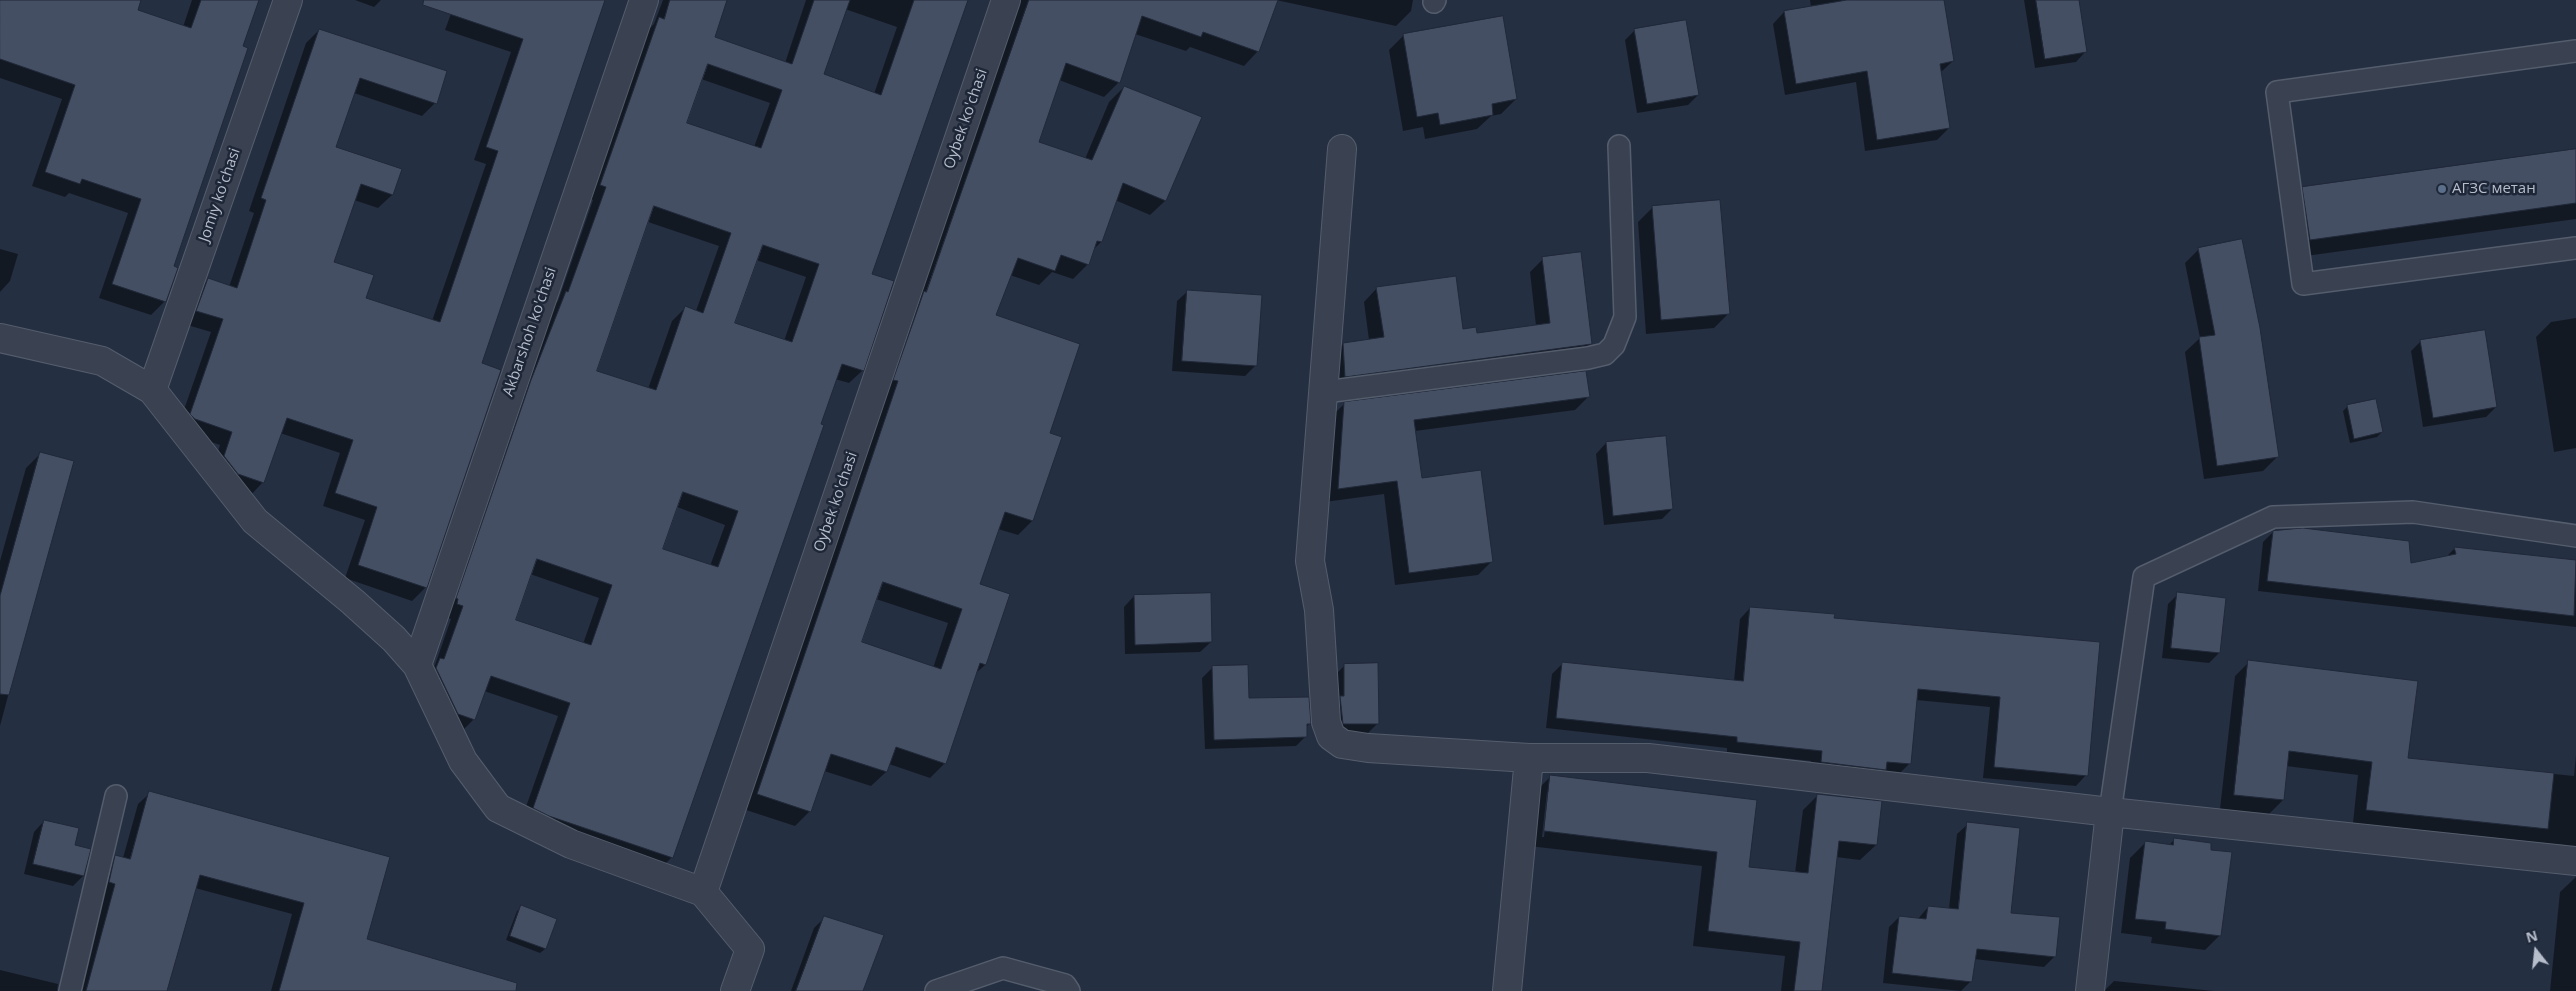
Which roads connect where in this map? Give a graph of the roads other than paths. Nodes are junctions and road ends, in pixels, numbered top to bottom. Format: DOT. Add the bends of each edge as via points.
graph roads {
  1 [pos="288,0"];
  2 [pos="644,0"];
  3 [pos="1006,0"];
  4 [pos="2576,51"];
  5 [pos="1619,146"];
  6 [pos="1342,149"];
  7 [pos="2576,248"];
  8 [pos="0,338"];
  9 [pos="152,390"];
  10 [pos="1325,392"];
  11 [pos="2576,536"];
  12 [pos="417,664"];
  13 [pos="1530,758"];
  14 [pos="116,796"];
  15 [pos="2110,812"];
  16 [pos="2576,861"];
  17 [pos="703,892"];
  18 [pos="70,991"];
  19 [pos="736,991"];
  20 [pos="936,991"];
  21 [pos="1069,991"];
  22 [pos="1507,991"];
  23 [pos="2090,991"];
  1 -- 9 [label="street, Jomiy ko'chasi"];
  2 -- 12 [label="street, Akbarshoh ko'chasi"];
  3 -- 17 [label="street, Oybek ko'chasi"];
  4 -- 7 [label="lane" via="2277,92 2303,284"];
  5 -- 10 [label="lane" via="1625,317 1614,345 1605,354"];
  6 -- 10 [label="street"];
  8 -- 9 [label="street" via="102,361"];
  9 -- 12 [label="street" via="255,521 353,602"];
  10 -- 13 [label="street" via="1310,561 1319,610 1322,695 1331,736 1342,744 1368,748"];
  11 -- 15 [label="lane" via="2413,512 2273,516 2144,577"];
  12 -- 17 [label="street" via="463,761 498,808 571,844"];
  13 -- 15 [label="street" via="1648,758"];
  13 -- 22 [label="street"];
  14 -- 18 [label="lane"];
  15 -- 16 [label="street"];
  15 -- 23 [label="street"];
  17 -- 19 [label="street" via="750,949"];
  20 -- 21 [label="lane" via="1003,968 1065,985"];
}
